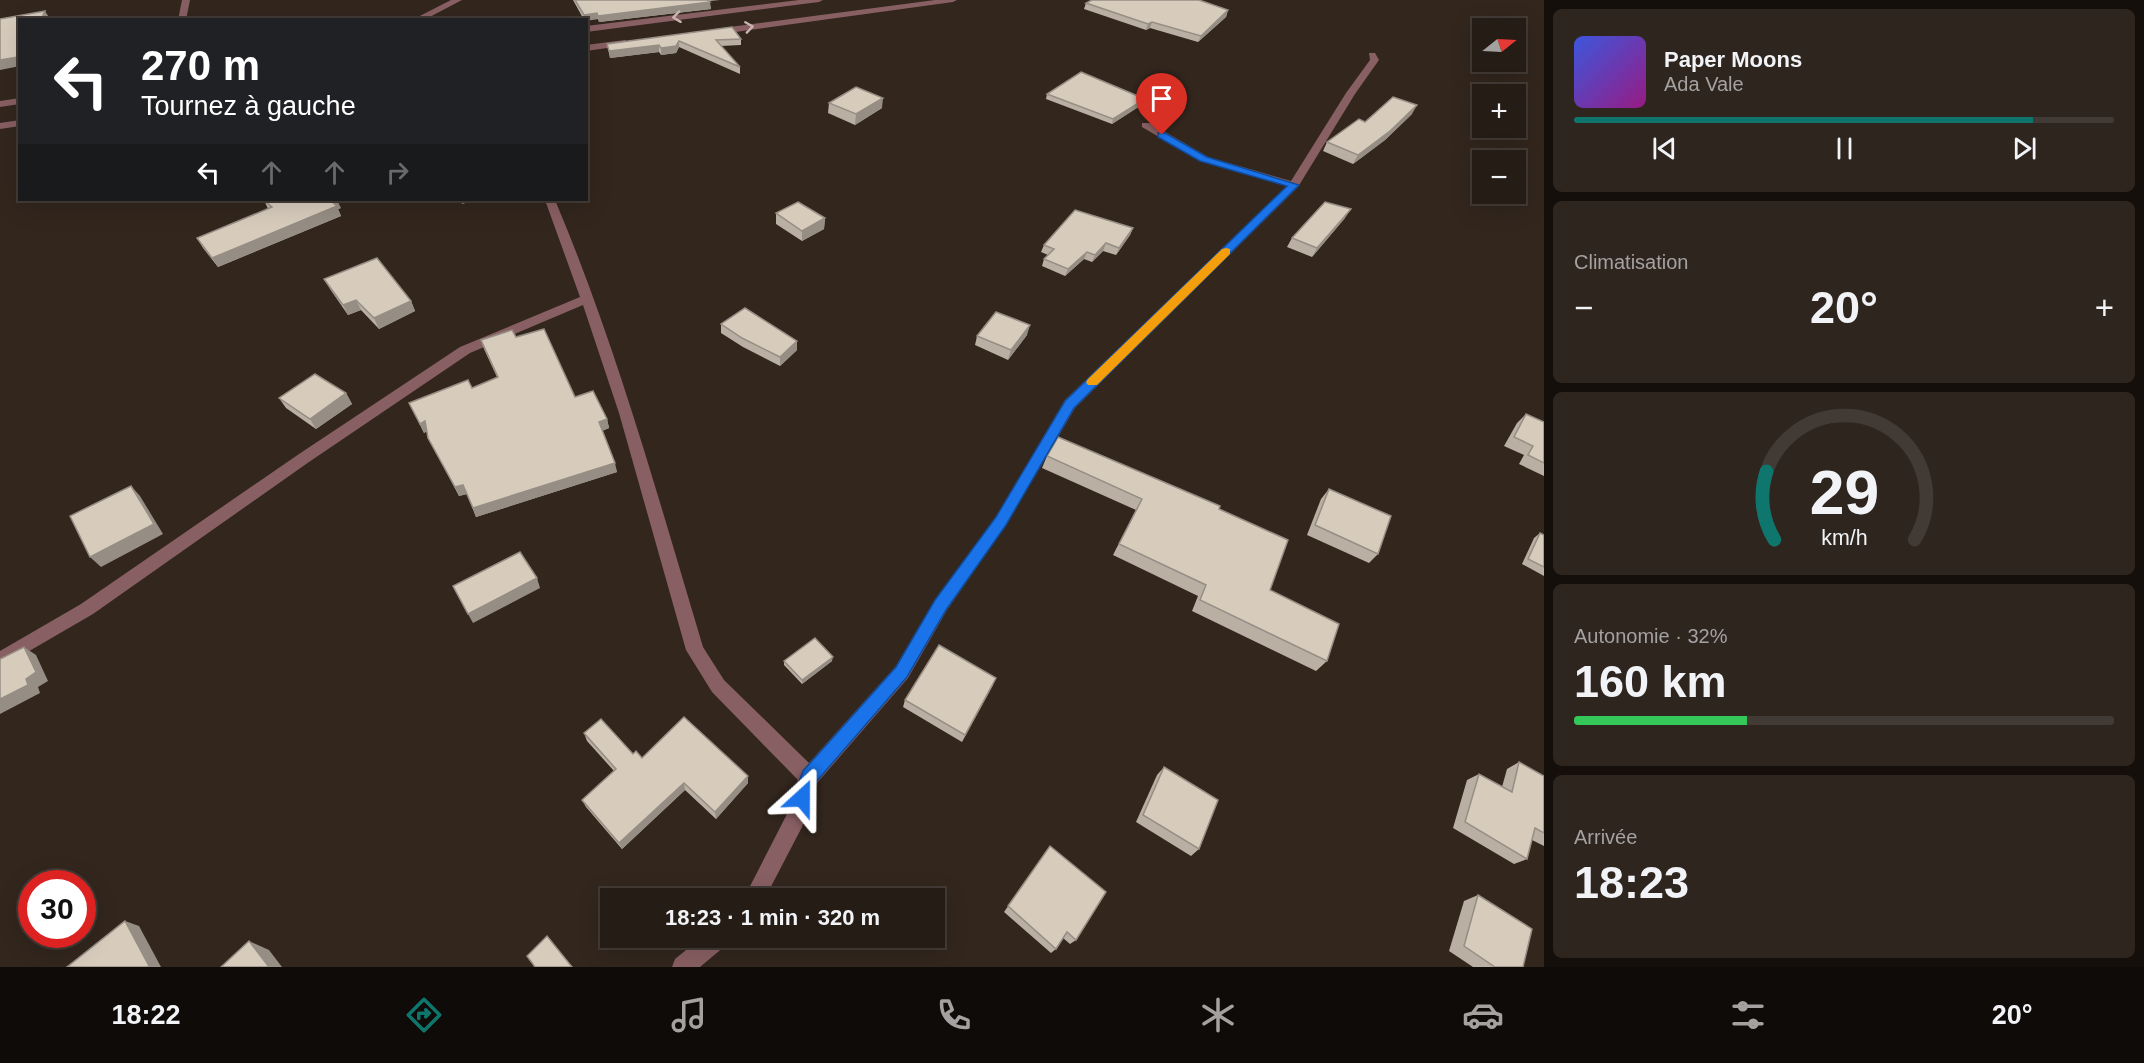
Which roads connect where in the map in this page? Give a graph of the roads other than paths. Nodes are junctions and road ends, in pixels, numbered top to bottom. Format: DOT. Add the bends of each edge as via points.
graph roads {
  1 [pos="186,0"];
  2 [pos="458,0"];
  3 [pos="819,0"];
  4 [pos="953,0"];
  5 [pos="182,18"];
  6 [pos="420,18"];
  7 [pos="588,29"];
  8 [pos="702,33"];
  9 [pos="633,42"];
  10 [pos="588,48"];
  11 [pos="1372,55"];
  12 [pos="18,101"];
  13 [pos="0,104"];
  14 [pos="18,123"];
  15 [pos="1146,125"];
  16 [pos="0,126"];
  17 [pos="1294,185"];
  18 [pos="550,201"];
  19 [pos="586,299"];
  20 [pos="0,660"];
  21 [pos="809,777"];
  22 [pos="759,888"];
  23 [pos="705,948"];
  24 [pos="683,967"];
  1 -- 5 [label="street"];
  2 -- 6 [label="street"];
  3 -- 7 [label="street, one-way"];
  8 -- 4 [label="street, one-way"];
  9 -- 10 [label="street"];
  11 -- 17 [label="street" via="1375,60"];
  12 -- 13 [label="street"];
  14 -- 16 [label="street"];
  15 -- 17 [label="street" via="1204,159"];
  17 -- 21 [label="street" via="1070,405 1001,521 941,605 902,672"];
  18 -- 19 [label="street"];
  19 -- 20 [label="street" via="465,350 87,609"];
  19 -- 21 [label="street" via="626,413 695,650 718,686"];
  21 -- 22 [label="street" via="795,820"];
  23 -- 24 [label="street"];
}
